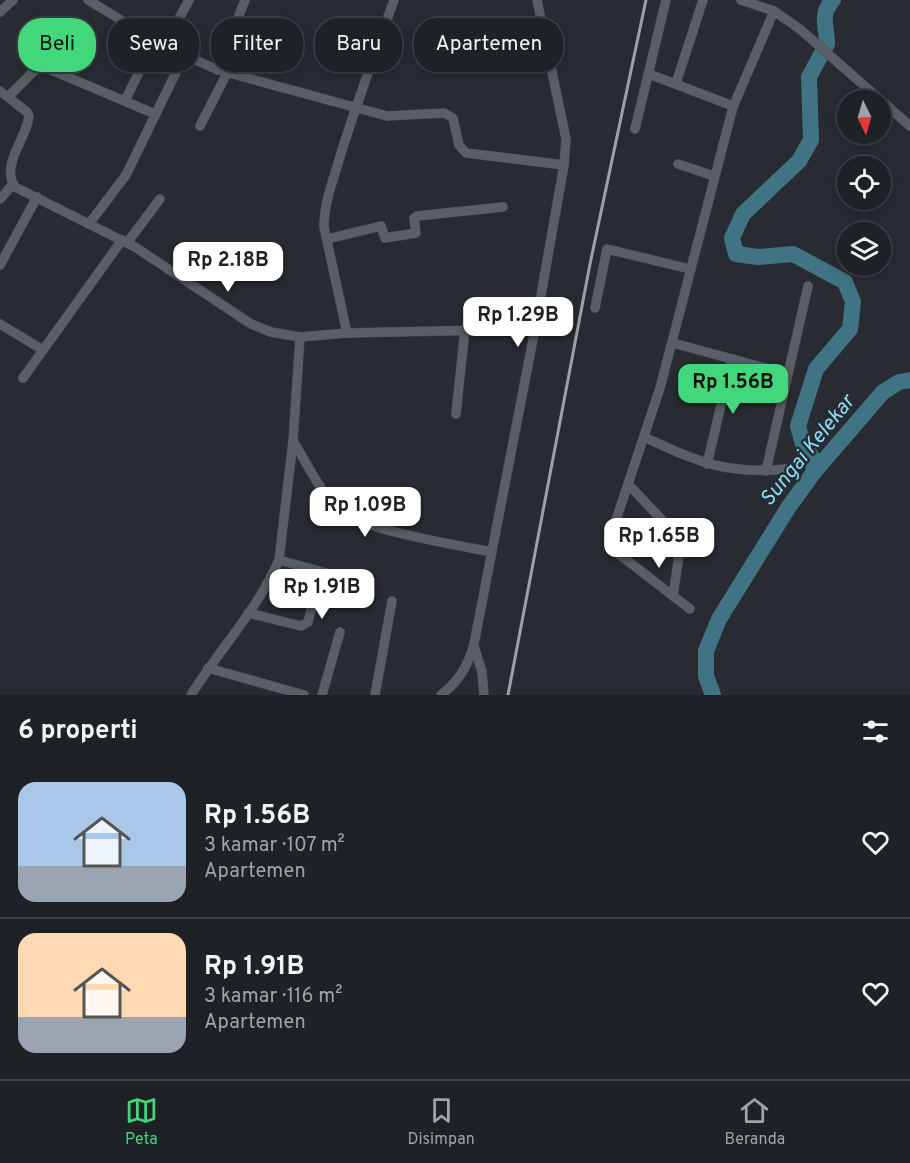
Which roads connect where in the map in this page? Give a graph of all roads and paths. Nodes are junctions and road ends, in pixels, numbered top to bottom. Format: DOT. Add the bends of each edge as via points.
graph roads {
  1 [pos="13,0"];
  2 [pos="88,0"];
  3 [pos="189,0"];
  4 [pos="244,0"];
  5 [pos="394,0"];
  6 [pos="537,0"];
  7 [pos="666,0"];
  8 [pos="704,0"];
  9 [pos="741,0"];
  10 [pos="774,11"];
  11 [pos="0,12"];
  12 [pos="117,18"];
  13 [pos="179,18"];
  14 [pos="238,18"];
  15 [pos="139,72"];
  16 [pos="176,72"];
  17 [pos="222,72"];
  18 [pos="649,74"];
  19 [pos="676,83"];
  20 [pos="4,94"];
  21 [pos="125,101"];
  22 [pos="733,106"];
  23 [pos="355,109"];
  24 [pos="155,114"];
  25 [pos="200,126"];
  26 [pos="910,126"];
  27 [pos="635,129"];
  28 [pos="678,164"];
  29 [pos="564,165"];
  30 [pos="714,176"];
  31 [pos="13,184"];
  32 [pos="37,197"];
  33 [pos="0,199"];
  34 [pos="160,199"];
  35 [pos="503,207"];
  36 [pos="89,224"];
  37 [pos="327,239"];
  38 [pos="124,242"];
  39 [pos="0,265"];
  40 [pos="690,269"];
  41 [pos="808,286"];
  42 [pos="596,308"];
  43 [pos="0,324"];
  44 [pos="465,329"];
  45 [pos="535,329"];
  46 [pos="347,333"];
  47 [pos="300,337"];
  48 [pos="673,343"];
  49 [pos="43,350"];
  50 [pos="732,359"];
  51 [pos="787,374"];
  52 [pos="23,378"];
  53 [pos="456,414"];
  54 [pos="644,437"];
  55 [pos="292,441"];
  56 [pos="707,464"];
  57 [pos="785,470"];
  58 [pos="766,471"];
  59 [pos="628,485"];
  60 [pos="492,552"];
  61 [pos="279,560"];
  62 [pos="330,574"];
  63 [pos="266,585"];
  64 [pos="673,596"];
  65 [pos="392,601"];
  66 [pos="690,609"];
  67 [pos="248,613"];
  68 [pos="340,632"];
  69 [pos="474,644"];
  70 [pos="208,668"];
  71 [pos="191,695"];
  72 [pos="304,695"];
  73 [pos="322,695"];
  74 [pos="375,695"];
  75 [pos="441,695"];
  76 [pos="484,695"];
  1 -- 11 [label="street"];
  2 -- 12 [label="street"];
  3 -- 13 [label="street"];
  4 -- 14 [label="street"];
  5 -- 23 [label="street"];
  6 -- 29 [label="street" via="566,139"];
  7 -- 18 [label="street"];
  8 -- 19 [label="street"];
  9 -- 10 [label="street"];
  10 -- 22 [label="street"];
  10 -- 26 [label="street" via="813,40"];
  15 -- 21 [label="street"];
  16 -- 24 [label="street"];
  17 -- 23 [label="street"];
  17 -- 25 [label="street"];
  18 -- 19 [label="street"];
  18 -- 27 [label="street"];
  19 -- 22 [label="street"];
  20 -- 21 [label="street" via="44,67"];
  20 -- 31 [label="street" via="30,116 11,164"];
  21 -- 24 [label="street"];
  22 -- 30 [label="street"];
  23 -- 29 [label="street" via="387,116 444,113 453,118 459,145 466,153"];
  23 -- 37 [label="street" via="326,203"];
  24 -- 36 [label="street" via="126,175"];
  28 -- 30 [label="street"];
  29 -- 45 [label="street"];
  30 -- 40 [label="street"];
  31 -- 32 [label="street"];
  31 -- 33 [label="street"];
  32 -- 36 [label="street"];
  32 -- 39 [label="street"];
  34 -- 38 [label="street"];
  35 -- 37 [label="street" via="417,216 416,233 390,238 386,238 381,226"];
  36 -- 38 [label="street"];
  37 -- 46 [label="street"];
  38 -- 47 [label="street" via="251,324"];
  38 -- 49 [label="street"];
  40 -- 42 [label="street" via="607,249"];
  40 -- 48 [label="street"];
  41 -- 51 [label="street"];
  43 -- 49 [label="street"];
  44 -- 45 [label="street"];
  44 -- 46 [label="street"];
  44 -- 53 [label="street"];
  45 -- 60 [label="street"];
  46 -- 47 [label="street"];
  47 -- 55 [label="street"];
  48 -- 50 [label="street"];
  48 -- 54 [label="street"];
  49 -- 52 [label="street"];
  50 -- 51 [label="street"];
  50 -- 56 [label="street"];
  51 -- 58 [label="street"];
  54 -- 56 [label="street"];
  54 -- 59 [label="street"];
  55 -- 60 [label="street" via="339,510 350,518"];
  55 -- 61 [label="street"];
  56 -- 58 [label="street"];
  57 -- 58 [label="street"];
  59 -- 64 [label="street" via="678,537"];
  59 -- 64 [label="street" via="609,545"];
  60 -- 69 [label="street"];
  61 -- 62 [label="street"];
  61 -- 63 [label="street"];
  63 -- 67 [label="street"];
  63 -- 67 [label="street" via="312,598 308,622 301,626"];
  64 -- 66 [label="street"];
  65 -- 74 [label="street"];
  67 -- 70 [label="street"];
  68 -- 73 [label="street"];
  69 -- 75 [label="street" via="464,672"];
  69 -- 76 [label="street"];
  70 -- 71 [label="street"];
  70 -- 72 [label="street"];
}
